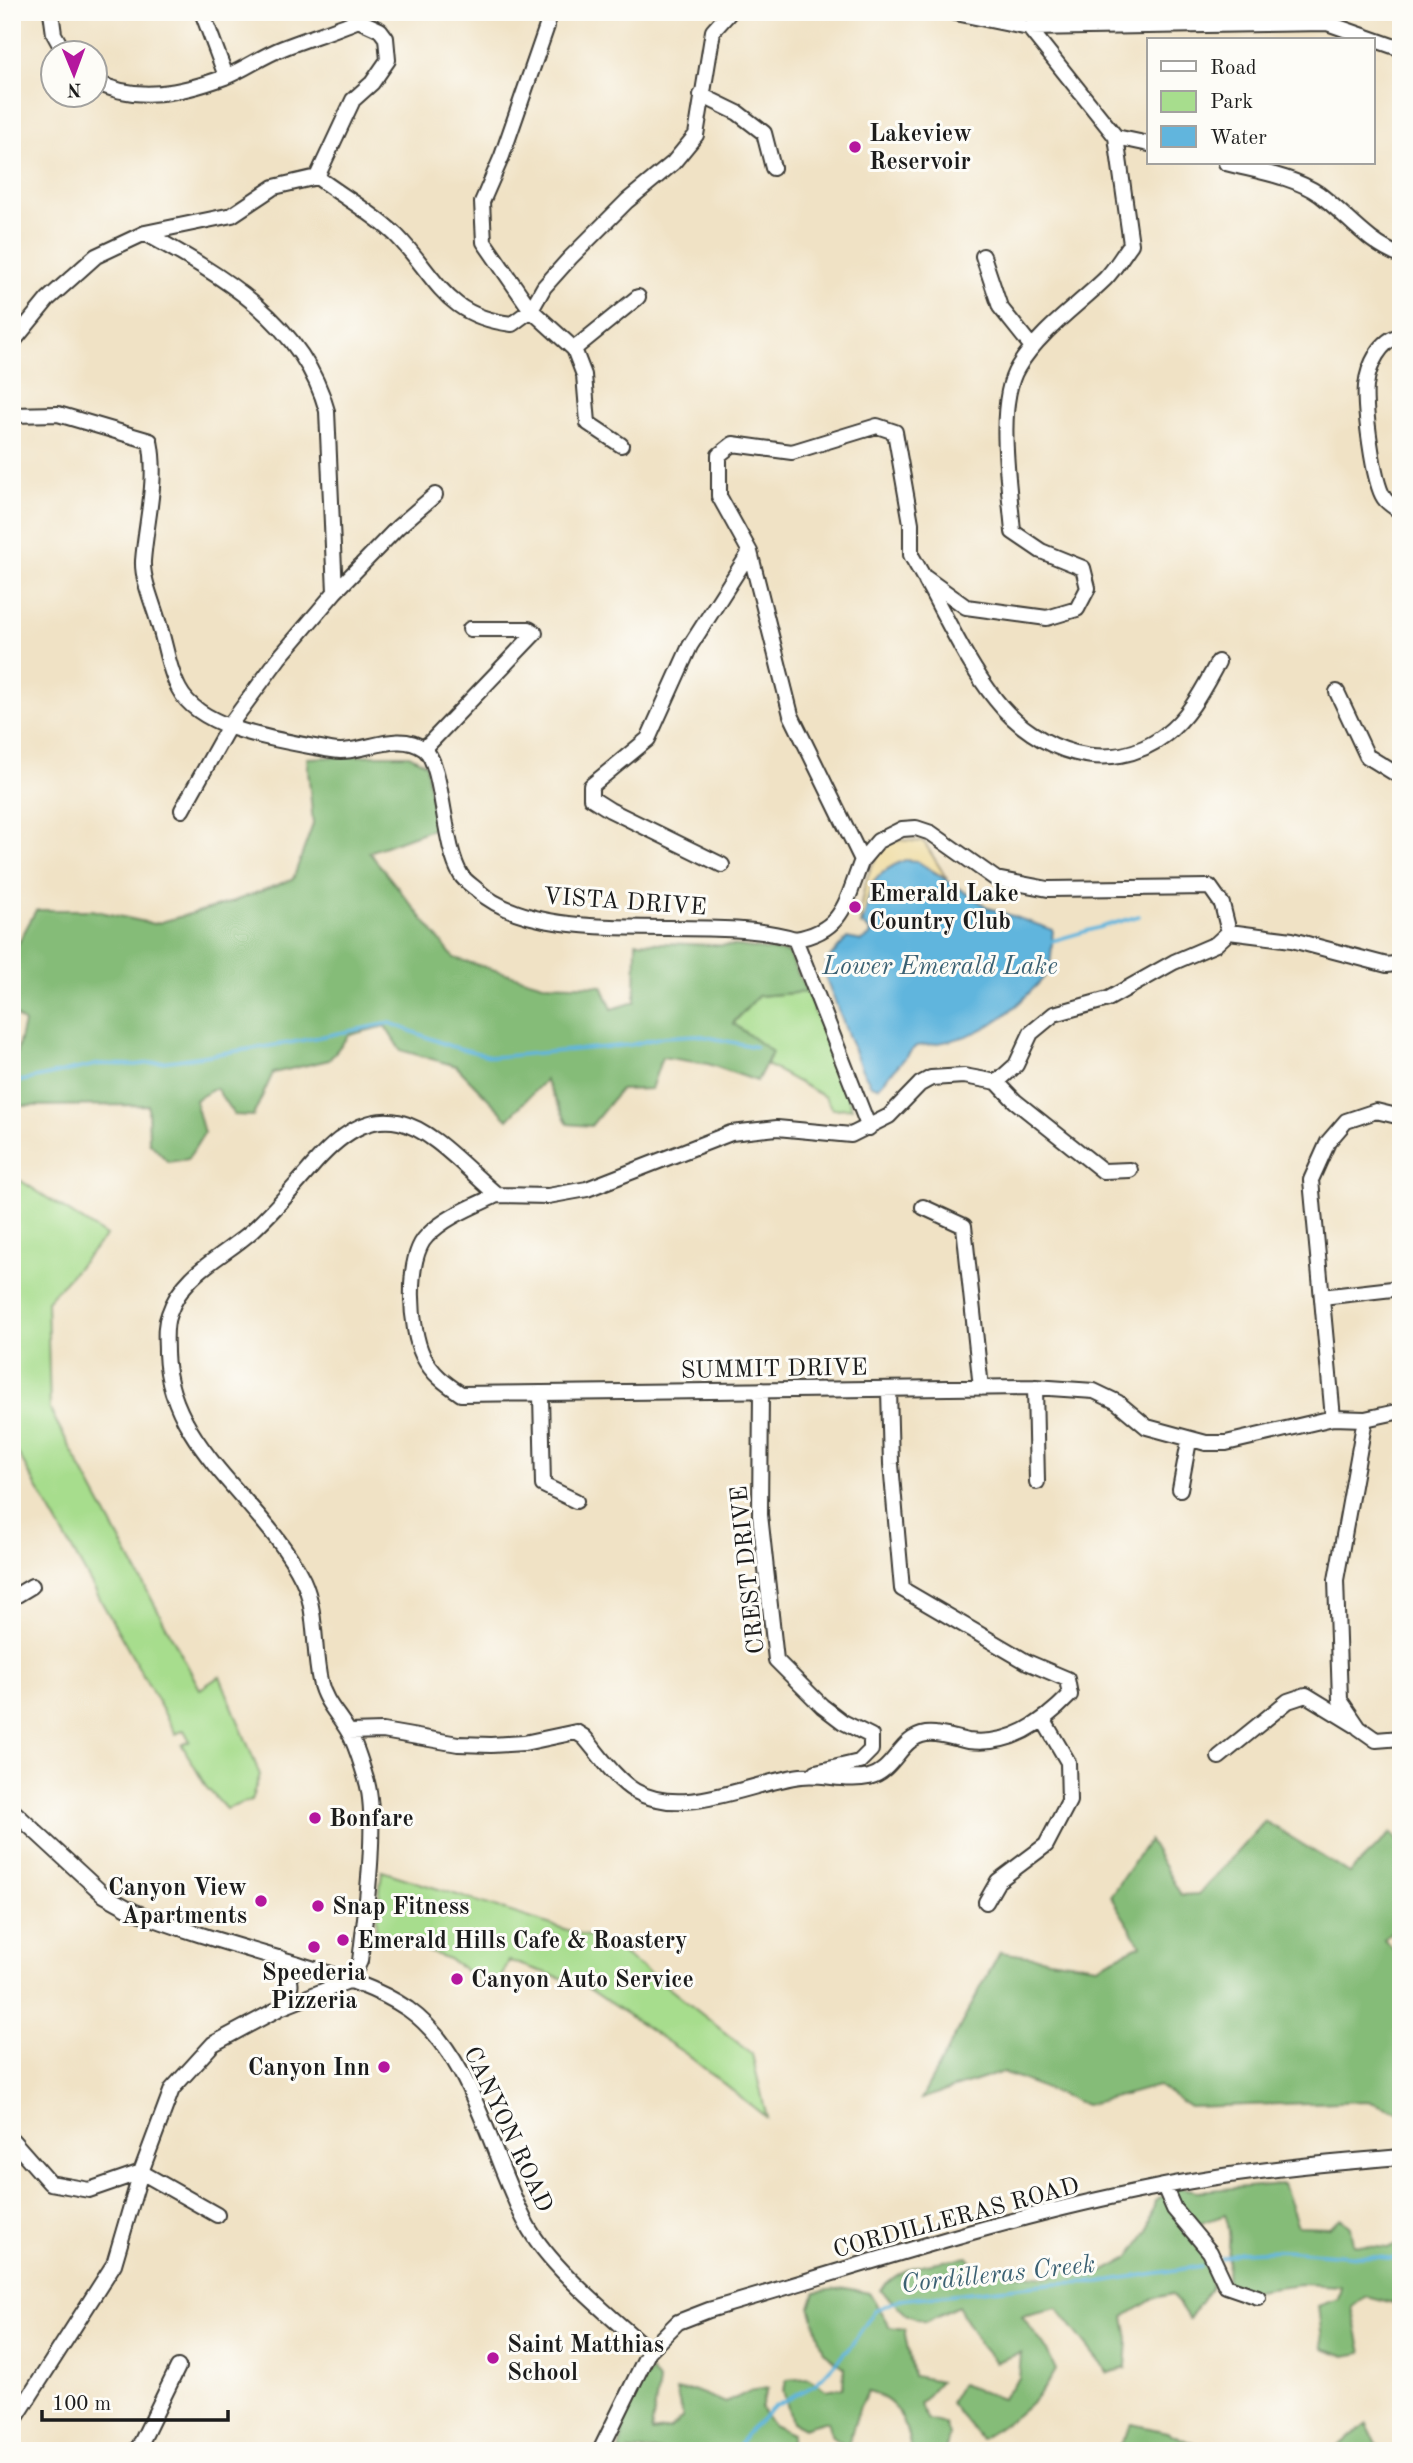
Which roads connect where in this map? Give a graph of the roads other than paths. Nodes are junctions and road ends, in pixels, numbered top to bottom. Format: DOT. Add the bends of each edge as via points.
graph roads {
  1 [pos="51,12"];
  2 [pos="202,12"];
  3 [pos="546,12"];
  4 [pos="730,12"];
  5 [pos="951,12"];
  6 [pos="356,16"];
  7 [pos="1029,28"];
  8 [pos="56,38"];
  9 [pos="1368,38"];
  10 [pos="1374,40"];
  11 [pos="1401,50"];
  12 [pos="226,76"];
  13 [pos="108,87"];
  14 [pos="701,95"];
  15 [pos="1116,137"];
  16 [pos="1147,145"];
  17 [pos="1230,164"];
  18 [pos="773,168"];
  19 [pos="317,177"];
  20 [pos="145,233"];
  21 [pos="1401,242"];
  22 [pos="1382,249"];
  23 [pos="1401,256"];
  24 [pos="983,257"];
  25 [pos="638,297"];
  26 [pos="531,310"];
  27 [pos="1401,336"];
  28 [pos="12,343"];
  29 [pos="1032,347"];
  30 [pos="574,349"];
  31 [pos="12,415"];
  32 [pos="621,445"];
  33 [pos="435,495"];
  34 [pos="1401,512"];
  35 [pos="750,552"];
  36 [pos="923,576"];
  37 [pos="335,593"];
  38 [pos="470,629"];
  39 [pos="1218,662"];
  40 [pos="1337,692"];
  41 [pos="229,726"];
  42 [pos="424,749"];
  43 [pos="1401,777"];
  44 [pos="182,810"];
  45 [pos="862,860"];
  46 [pos="722,865"];
  47 [pos="1229,932"];
  48 [pos="795,939"];
  49 [pos="1401,963"];
  50 [pos="997,1082"];
  51 [pos="1401,1117"];
  52 [pos="869,1128"];
  53 [pos="1130,1170"];
  54 [pos="497,1195"];
  55 [pos="923,1207"];
  56 [pos="1401,1288"];
  57 [pos="1322,1297"];
  58 [pos="1035,1387"];
  59 [pos="981,1388"];
  60 [pos="761,1390"];
  61 [pos="889,1390"];
  62 [pos="541,1395"];
  63 [pos="1401,1411"];
  64 [pos="1333,1418"];
  65 [pos="1365,1419"];
  66 [pos="1189,1441"];
  67 [pos="1037,1482"];
  68 [pos="1181,1489"];
  69 [pos="576,1501"];
  70 [pos="32,1586"];
  71 [pos="12,1598"];
  72 [pos="1044,1721"];
  73 [pos="1359,1727"];
  74 [pos="349,1732"];
  75 [pos="1401,1738"];
  76 [pos="1219,1757"];
  77 [pos="801,1776"];
  78 [pos="12,1810"];
  79 [pos="986,1902"];
  80 [pos="280,1958"];
  81 [pos="351,1980"];
  82 [pos="280,2008"];
  83 [pos="12,2140"];
  84 [pos="1401,2157"];
  85 [pos="141,2172"];
  86 [pos="1164,2186"];
  87 [pos="217,2215"];
  88 [pos="1258,2297"];
  89 [pos="649,2351"];
  90 [pos="178,2367"];
  91 [pos="12,2424"];
  92 [pos="137,2451"];
  93 [pos="600,2451"];
  1 -- 8 [label="street"];
  2 -- 12 [label="street"];
  3 -- 26 [label="street" via="547,26 482,202 484,242"];
  4 -- 14 [label="street" via="713,31"];
  5 -- 7 [label="street"];
  6 -- 12 [label="street"];
  6 -- 19 [label="street" via="386,38 388,60 353,100"];
  7 -- 9 [label="street" via="1327,23"];
  7 -- 15 [label="street"];
  10 -- 11 [label="street"];
  12 -- 13 [label="street" via="138,95"];
  14 -- 18 [label="street" via="738,113 764,133"];
  14 -- 26 [label="street" via="696,135 673,163 570,258"];
  15 -- 16 [label="street"];
  15 -- 29 [label="street" via="1131,244 1107,276"];
  17 -- 22 [label="street" via="1317,193"];
  19 -- 20 [label="street" via="274,187 232,215"];
  19 -- 26 [label="street" via="395,234 446,296 482,321 512,324"];
  20 -- 28 [label="street" via="96,256 48,299"];
  20 -- 37 [label="street" via="235,289 278,323 308,360 327,411"];
  21 -- 22 [label="street"];
  22 -- 23 [label="street"];
  24 -- 29 [label="street" via="1000,307"];
  25 -- 30 [label="street"];
  26 -- 30 [label="street"];
  27 -- 34 [label="street" via="1374,356 1366,386 1374,468 1384,499"];
  29 -- 36 [label="street" via="1016,369 1007,402 1013,532 1041,551 1083,568 1088,588 1077,609 1047,618 966,607"];
  30 -- 32 [label="street" via="584,375 587,422"];
  31 -- 41 [label="street" via="58,414 150,441 155,464 143,566 178,687 194,709"];
  33 -- 37 [label="street"];
  35 -- 36 [label="street" via="719,496 719,455 733,444 792,452 877,426 895,432 911,523 911,555"];
  35 -- 45 [label="street" via="791,715"];
  35 -- 46 [label="street" via="690,646 648,738 591,786 591,798 610,810"];
  36 -- 39 [label="street" via="997,701 1012,718 1076,755 1125,755 1152,745 1194,705"];
  37 -- 41 [label="street"];
  38 -- 42 [label="street" via="529,629 535,633"];
  40 -- 43 [label="street" via="1367,756"];
  41 -- 42 [label="street" via="339,751 390,742 408,742"];
  41 -- 44 [label="street"];
  42 -- 48 [label="street, VISTA DRIVE" via="437,772 443,820 461,875 501,907 544,920 770,931"];
  45 -- 47 [label="street" via="877,841 916,828 930,832 996,879 1048,888 1210,887 1222,904"];
  45 -- 48 [label="street" via="838,919 816,936"];
  47 -- 49 [label="street" via="1292,940 1387,965"];
  47 -- 50 [label="street" via="1216,944 1108,999 1054,1014 1031,1033 1016,1065"];
  48 -- 52 [label="street"];
  50 -- 52 [label="street" via="964,1076 931,1078"];
  50 -- 53 [label="street" via="1103,1171"];
  51 -- 57 [label="street" via="1376,1111 1346,1121 1328,1142 1311,1180"];
  52 -- 54 [label="street" via="845,1136 777,1128 731,1133 587,1189 548,1196"];
  54 -- 62 [label="street, SUMMIT DRIVE" via="426,1237 415,1257 414,1318 422,1354 438,1378 461,1394"];
  54 -- 74 [label="street" via="416,1126 397,1121 356,1127 336,1140 250,1233 191,1277 168,1315 166,1364 175,1402 190,1433 279,1543 303,1581 320,1684"];
  55 -- 59 [label="street" via="964,1226"];
  56 -- 57 [label="street"];
  57 -- 64 [label="street"];
  58 -- 59 [label="street, SUMMIT DRIVE"];
  58 -- 66 [label="street, SUMMIT DRIVE" via="1094,1391 1117,1402 1147,1427"];
  58 -- 67 [label="street"];
  59 -- 61 [label="street, SUMMIT DRIVE"];
  60 -- 61 [label="street, SUMMIT DRIVE"];
  60 -- 62 [label="street, SUMMIT DRIVE"];
  60 -- 77 [label="street, CREST DRIVE" via="760,1515 776,1660 822,1706 871,1737 871,1750 859,1762"];
  61 -- 72 [label="street" via="891,1477 902,1589 1027,1662 1067,1679 1070,1695"];
  62 -- 69 [label="street" via="543,1485"];
  63 -- 65 [label="street, SUMMIT DRIVE"];
  64 -- 65 [label="street, SUMMIT DRIVE"];
  64 -- 66 [label="street, SUMMIT DRIVE" via="1226,1443"];
  65 -- 73 [label="street" via="1336,1580 1340,1700"];
  66 -- 68 [label="street"];
  70 -- 71 [label="street"];
  72 -- 77 [label="street" via="998,1742 927,1734 906,1742 895,1761 871,1776"];
  72 -- 79 [label="street" via="1068,1762 1069,1801 1046,1845 998,1881"];
  73 -- 75 [label="street" via="1376,1740"];
  73 -- 76 [label="street" via="1306,1695 1287,1701"];
  74 -- 77 [label="street" via="383,1731 491,1745 576,1732 634,1790 675,1801 735,1793"];
  74 -- 81 [label="street" via="368,1783 372,1811 363,1940"];
  78 -- 80 [label="street, CANYON ROAD" via="104,1895 133,1911"];
  80 -- 81 [label="street, CANYON ROAD"];
  80 -- 82 [label="street" via="292,1981"];
  81 -- 82 [label="street"];
  81 -- 89 [label="street, CANYON ROAD" via="407,2008 440,2038 461,2073 528,2227 554,2259"];
  82 -- 85 [label="street" via="213,2044 172,2089"];
  83 -- 85 [label="street" via="50,2183 89,2190"];
  84 -- 86 [label="street, CORDILLERAS ROAD"];
  85 -- 87 [label="street"];
  85 -- 91 [label="street" via="114,2264"];
  86 -- 88 [label="street" via="1174,2209 1210,2252 1226,2286"];
  86 -- 89 [label="street, CORDILLERAS ROAD" via="1049,2213 709,2310 678,2322"];
  89 -- 93 [label="street, CORDILLERAS ROAD"];
  90 -- 92 [label="street"];
}
